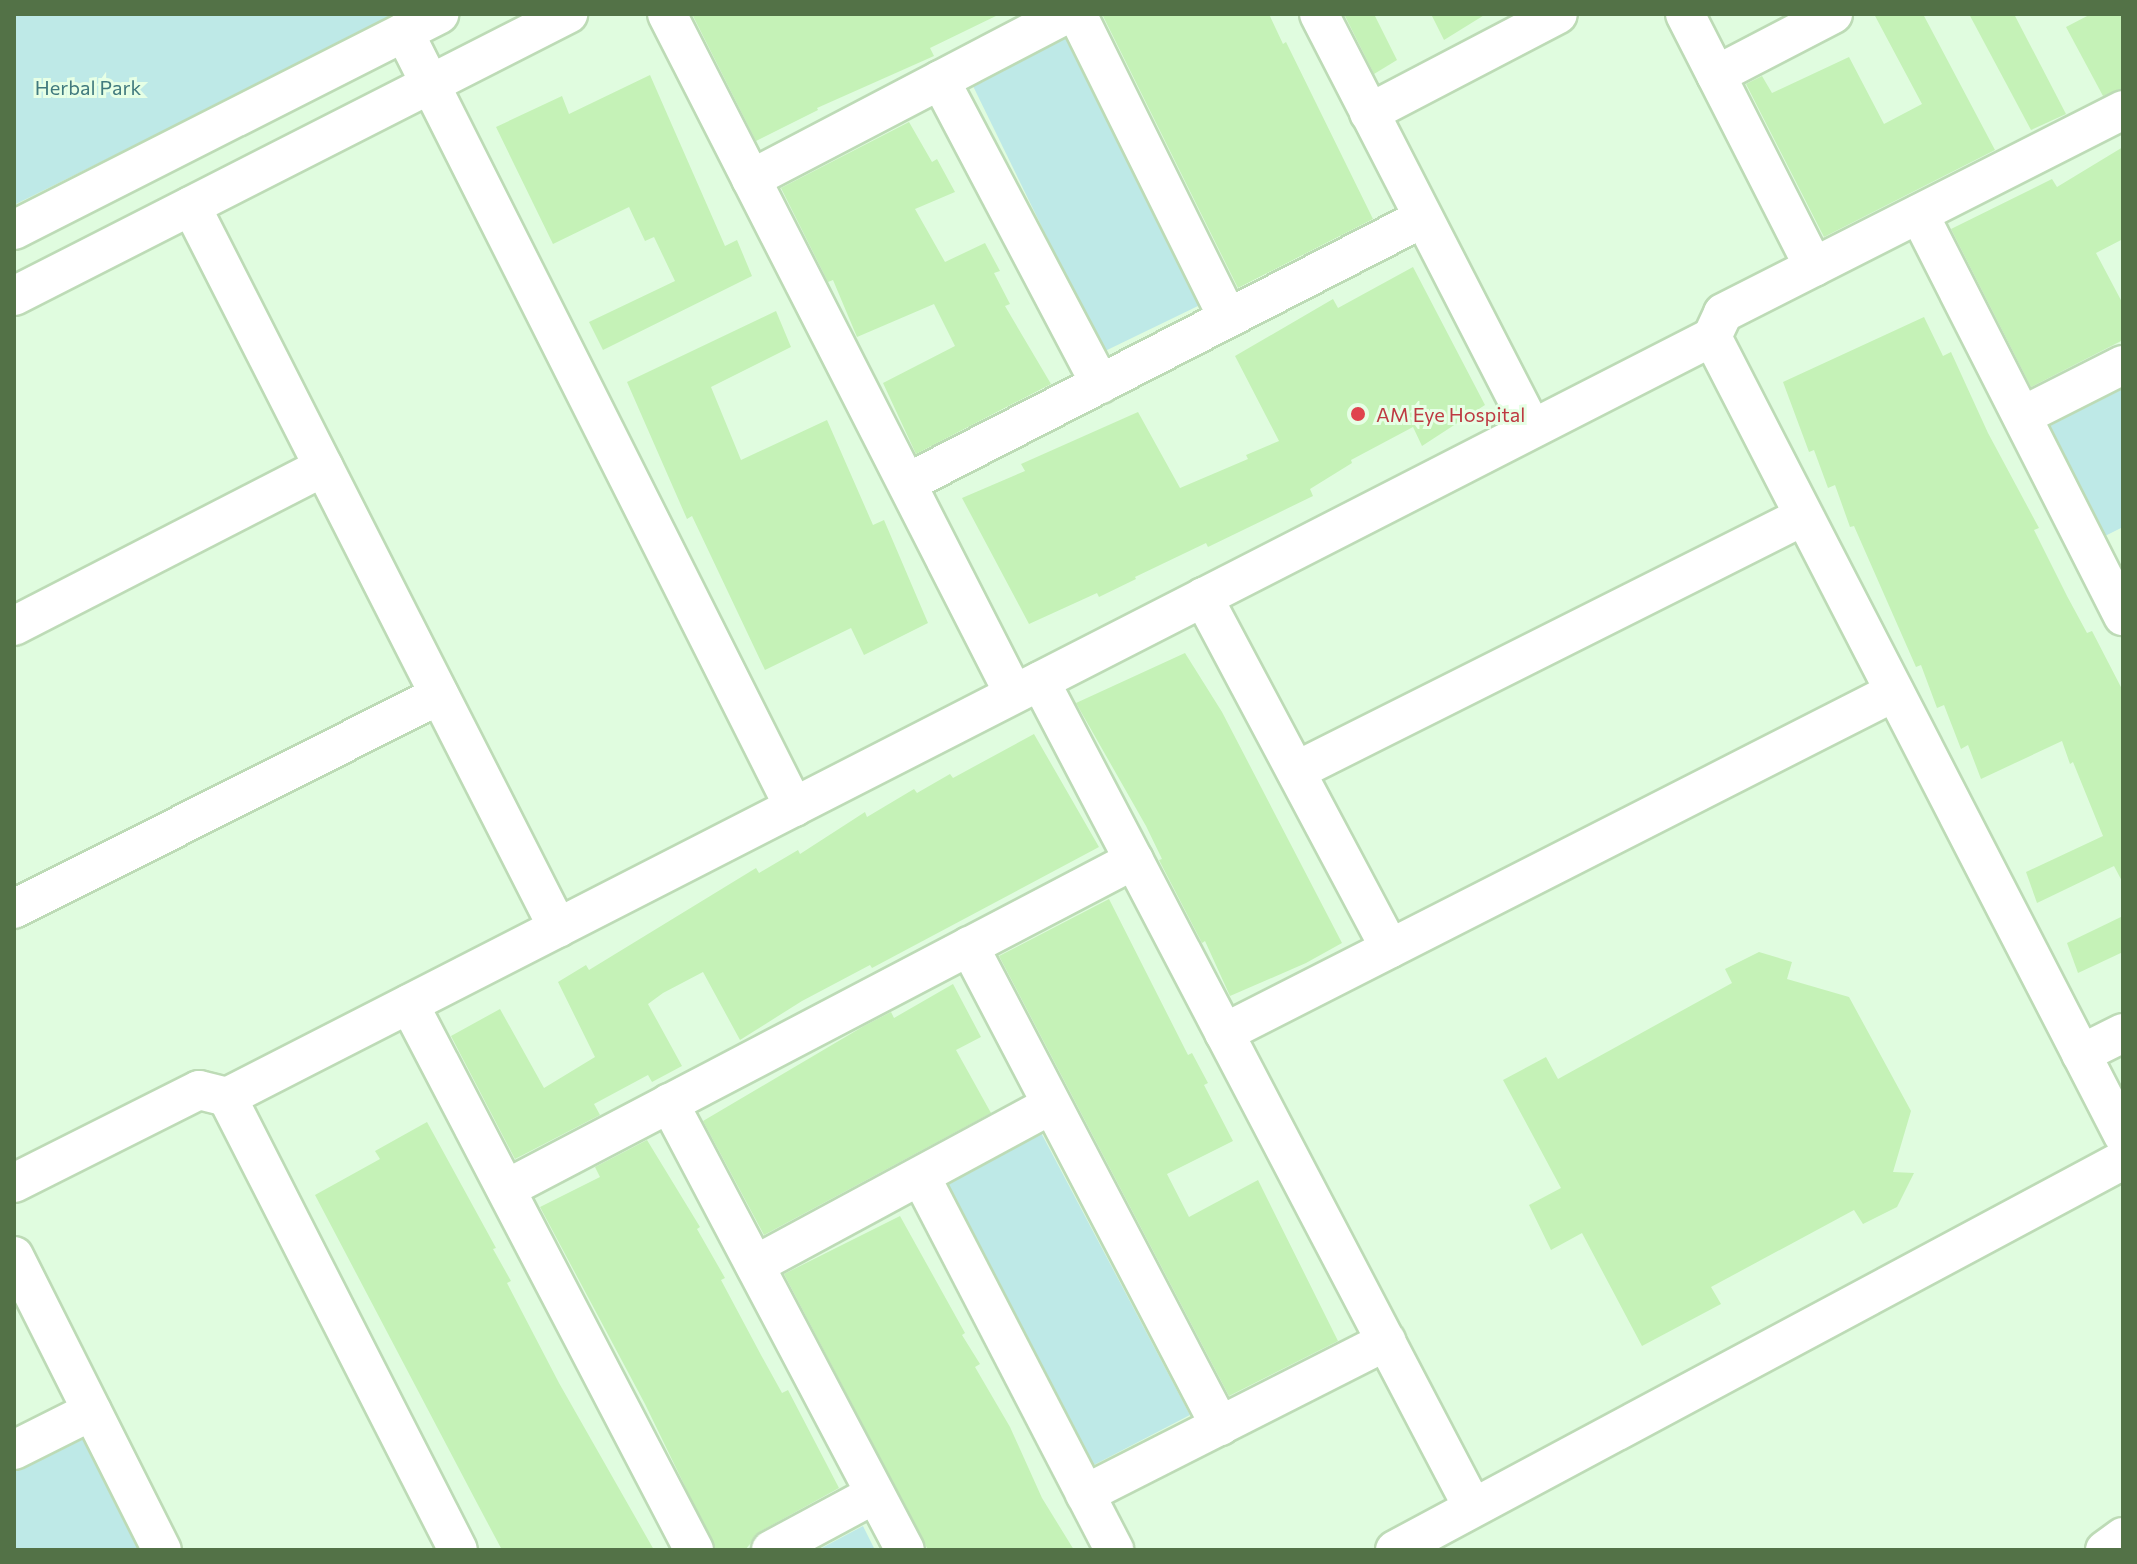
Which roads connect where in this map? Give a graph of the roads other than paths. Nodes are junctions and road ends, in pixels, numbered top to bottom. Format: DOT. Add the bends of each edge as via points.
graph roads {
  1 [pos="439,14"];
  2 [pos="568,14"];
  3 [pos="667,14"];
  4 [pos="1067,14"];
  5 [pos="1077,14"];
  6 [pos="1319,14"];
  7 [pos="1558,14"];
  8 [pos="1685,14"];
  9 [pos="1833,14"];
  10 [pos="404,32"];
  11 [pos="1716,75"];
  12 [pos="940,80"];
  13 [pos="430,84"];
  14 [pos="2123,110"];
  15 [pos="1369,113"];
  16 [pos="751,179"];
  17 [pos="191,206"];
  18 [pos="1919,214"];
  19 [pos="1423,218"];
  20 [pos="14,230"];
  21 [pos="1814,267"];
  22 [pos="14,296"];
  23 [pos="1228,318"];
  24 [pos="1712,337"];
  25 [pos="2123,365"];
  26 [pos="1100,384"];
  27 [pos="2022,416"];
  28 [pos="1532,429"];
  29 [pos="323,467"];
  30 [pos="907,483"];
  31 [pos="1804,516"];
  32 [pos="2110,559"];
  33 [pos="1203,597"];
  34 [pos="2123,616"];
  35 [pos="14,626"];
  36 [pos="1027,688"];
  37 [pos="1894,692"];
  38 [pos="439,695"];
  39 [pos="1296,771"];
  40 [pos="794,807"];
  41 [pos="1134,860"];
  42 [pos="14,909"];
  43 [pos="558,928"];
  44 [pos="969,946"];
  45 [pos="1390,948"];
  46 [pos="409,1004"];
  47 [pos="1224,1033"];
  48 [pos="2123,1033"];
  49 [pos="2081,1054"];
  50 [pos="227,1097"];
  51 [pos="669,1103"];
  52 [pos="1051,1105"];
  53 [pos="2123,1135"];
  54 [pos="2123,1160"];
  55 [pos="921,1177"];
  56 [pos="14,1183"];
  57 [pos="506,1189"];
  58 [pos="14,1256"];
  59 [pos="755,1265"];
  60 [pos="1386,1341"];
  61 [pos="92,1411"];
  62 [pos="1220,1426"];
  63 [pos="14,1450"];
  64 [pos="875,1494"];
  65 [pos="1085,1494"];
  66 [pos="1473,1508"];
  67 [pos="2123,1537"];
  68 [pos="162,1550"];
  69 [pos="458,1550"];
  70 [pos="694,1550"];
  71 [pos="771,1550"];
  72 [pos="905,1550"];
  73 [pos="1114,1550"];
  74 [pos="1395,1550"];
  75 [pos="2105,1550"];
  1 -- 10 [label="street"];
  2 -- 13 [label="street"];
  3 -- 16 [label="street"];
  4 -- 12 [label="street"];
  5 -- 23 [label="street"];
  6 -- 15 [label="street"];
  7 -- 15 [label="street"];
  8 -- 11 [label="street"];
  9 -- 11 [label="street"];
  10 -- 13 [label="street"];
  10 -- 20 [label="street"];
  11 -- 21 [label="street"];
  12 -- 16 [label="street"];
  12 -- 26 [label="street"];
  13 -- 17 [label="street"];
  13 -- 40 [label="street"];
  14 -- 18 [label="street"];
  15 -- 19 [label="street"];
  16 -- 30 [label="street"];
  17 -- 22 [label="street"];
  17 -- 29 [label="street"];
  18 -- 21 [label="street"];
  18 -- 27 [label="street"];
  19 -- 23 [label="street"];
  19 -- 28 [label="street"];
  21 -- 24 [label="street" via="1723,313"];
  23 -- 26 [label="street"];
  24 -- 28 [label="street"];
  24 -- 31 [label="street"];
  25 -- 27 [label="street"];
  26 -- 30 [label="street"];
  27 -- 32 [label="street"];
  28 -- 33 [label="street"];
  29 -- 35 [label="street"];
  29 -- 38 [label="street"];
  30 -- 36 [label="street"];
  31 -- 37 [label="street"];
  31 -- 39 [label="street"];
  32 -- 34 [label="street"];
  33 -- 36 [label="street"];
  33 -- 39 [label="street"];
  36 -- 40 [label="street"];
  36 -- 41 [label="street"];
  37 -- 45 [label="street"];
  37 -- 49 [label="street"];
  38 -- 42 [label="street"];
  38 -- 43 [label="street"];
  39 -- 45 [label="street"];
  40 -- 43 [label="street"];
  41 -- 44 [label="street"];
  41 -- 47 [label="street"];
  43 -- 46 [label="street"];
  44 -- 51 [label="street"];
  44 -- 52 [label="street"];
  45 -- 47 [label="street"];
  46 -- 50 [label="street"];
  46 -- 57 [label="street"];
  47 -- 60 [label="street"];
  48 -- 49 [label="street"];
  49 -- 53 [label="street"];
  50 -- 56 [label="street" via="199,1090"];
  50 -- 69 [label="street"];
  51 -- 57 [label="street"];
  51 -- 59 [label="street"];
  52 -- 55 [label="street"];
  52 -- 62 [label="street"];
  54 -- 66 [label="street"];
  55 -- 59 [label="street"];
  55 -- 65 [label="street"];
  57 -- 70 [label="street"];
  58 -- 61 [label="street"];
  59 -- 64 [label="street"];
  60 -- 62 [label="street"];
  60 -- 66 [label="street"];
  61 -- 63 [label="street"];
  61 -- 68 [label="street"];
  62 -- 65 [label="street"];
  64 -- 71 [label="street"];
  64 -- 72 [label="street"];
  65 -- 73 [label="street"];
  66 -- 74 [label="street"];
  67 -- 75 [label="street"];
}
